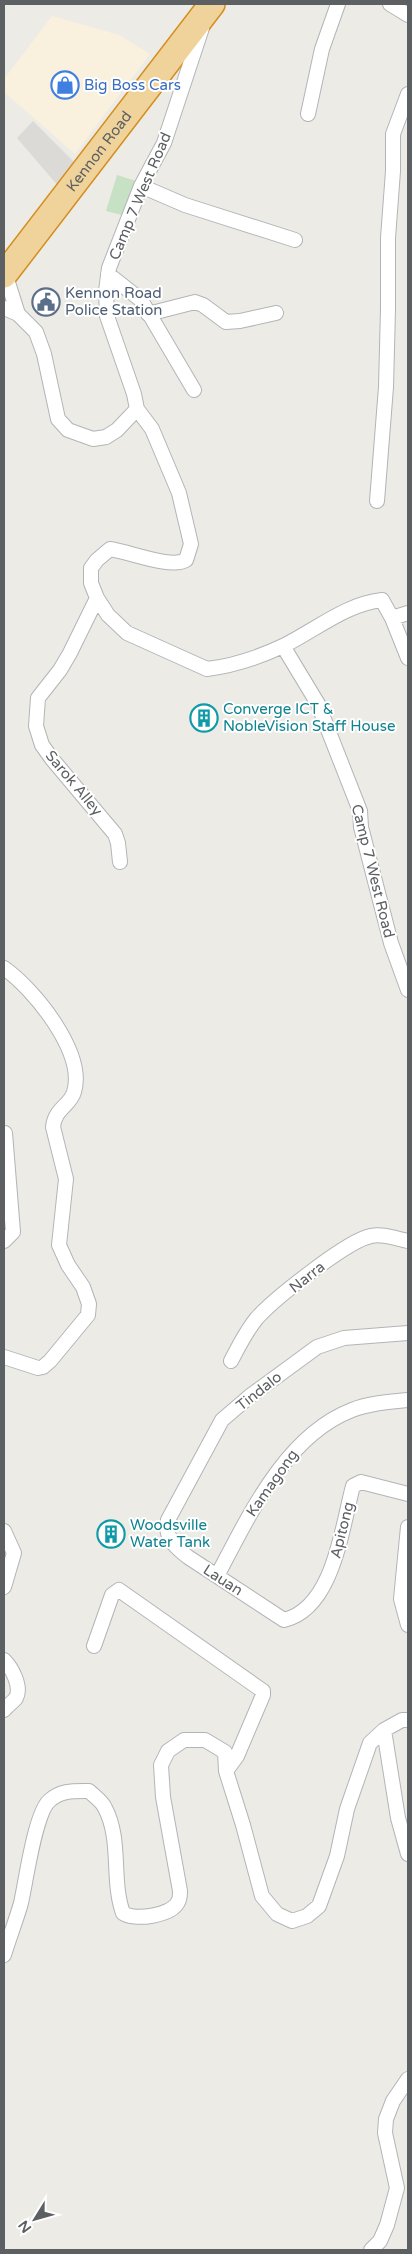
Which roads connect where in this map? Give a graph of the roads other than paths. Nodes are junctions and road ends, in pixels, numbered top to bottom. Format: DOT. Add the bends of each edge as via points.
graph roads {
  1 [pos="338,4"];
  2 [pos="390,4"];
  3 [pos="210,6"];
  4 [pos="408,15"];
  5 [pos="408,94"];
  6 [pos="308,114"];
  7 [pos="141,186"];
  8 [pos="295,240"];
  9 [pos="4,274"];
  10 [pos="108,274"];
  11 [pos="4,308"];
  12 [pos="276,313"];
  13 [pos="18,314"];
  14 [pos="148,314"];
  15 [pos="194,390"];
  16 [pos="137,409"];
  17 [pos="377,501"];
  18 [pos="97,598"];
  19 [pos="408,613"];
  20 [pos="392,618"];
  21 [pos="283,646"];
  22 [pos="408,658"];
  23 [pos="120,862"];
  24 [pos="4,968"];
  25 [pos="408,990"];
  26 [pos="5,1133"];
  27 [pos="4,1241"];
  28 [pos="408,1241"];
  29 [pos="408,1333"];
  30 [pos="4,1357"];
  31 [pos="231,1360"];
  32 [pos="408,1400"];
  33 [pos="408,1494"];
  34 [pos="167,1526"];
  35 [pos="408,1527"];
  36 [pos="4,1531"];
  37 [pos="217,1576"];
  38 [pos="4,1588"];
  39 [pos="292,1618"];
  40 [pos="408,1626"];
  41 [pos="94,1646"];
  42 [pos="4,1660"];
  43 [pos="4,1710"];
  44 [pos="408,1720"];
  45 [pos="384,1730"];
  46 [pos="226,1771"];
  47 [pos="408,1854"];
  48 [pos="4,1954"];
  49 [pos="408,2080"];
  50 [pos="402,2189"];
  51 [pos="371,2250"];
  1 -- 6 [label="street" via="322,49"];
  2 -- 4 [label="street"];
  3 -- 7 [label="street, Camp 7 West Road" via="164,143"];
  3 -- 9 [label="highway, Kennon Road"];
  5 -- 17 [label="street" via="393,134 386,387"];
  7 -- 8 [label="street" via="185,205"];
  7 -- 10 [label="street, Camp 7 West Road"];
  9 -- 13 [label="street"];
  10 -- 14 [label="street" via="141,300"];
  10 -- 16 [label="street, Camp 7 West Road" via="108,316"];
  11 -- 13 [label="street"];
  12 -- 14 [label="street" via="226,322 195,302"];
  13 -- 16 [label="street" via="36,332 58,420 68,430 93,439 106,437"];
  14 -- 15 [label="street"];
  16 -- 18 [label="street, Camp 7 West Road" via="152,430 171,470 191,544 186,560 168,564 110,549 91,568 91,583"];
  18 -- 21 [label="street, Camp 7 West Road" via="112,620 127,633 208,669"];
  18 -- 23 [label="street, Sarok Alley" via="70,654 38,698 36,726 42,745 52,759 115,834"];
  19 -- 20 [label="street"];
  20 -- 21 [label="street, Camp 7 West Road" via="382,600 367,602 350,608"];
  20 -- 22 [label="street"];
  21 -- 25 [label="street, Camp 7 West Road" via="318,704 360,811 361,827 391,943"];
  24 -- 30 [label="street" via="18,978 57,1024 69,1048 76,1080 75,1092 54,1119 53,1127 66,1178 59,1245 89,1304 88,1315 43,1367"];
  26 -- 27 [label="street" via="14,1232"];
  28 -- 31 [label="street, Narra" via="374,1235 358,1239 258,1317"];
  29 -- 34 [label="street, Tindalo" via="344,1338 317,1347 250,1396 222,1420"];
  32 -- 37 [label="street, Kamagong" via="352,1410 326,1423 296,1448 252,1509"];
  33 -- 39 [label="street, Apitong" via="360,1482 353,1486 334,1562 313,1600"];
  34 -- 37 [label="street, Lauan" via="167,1535 178,1549"];
  35 -- 40 [label="street" via="401,1599"];
  36 -- 38 [label="street" via="14,1553"];
  37 -- 39 [label="street, Lauan" via="284,1620"];
  41 -- 46 [label="street" via="112,1595 119,1590 263,1691 237,1756"];
  42 -- 43 [label="street" via="18,1686 17,1697"];
  44 -- 45 [label="street"];
  45 -- 46 [label="street" via="367,1748 347,1809 337,1856 319,1906 307,1916 292,1921 277,1914 262,1896"];
  45 -- 47 [label="street" via="398,1818"];
  46 -- 48 [label="street" via="225,1752 205,1740 184,1740 168,1751 161,1765 163,1798 179,1896 170,1910 142,1917 128,1916 120,1905 112,1832 105,1807 89,1791 64,1791 49,1801 34,1836 30,1867"];
  49 -- 50 [label="street" via="393,2101 385,2133"];
  50 -- 51 [label="street" via="380,2241"];
}
